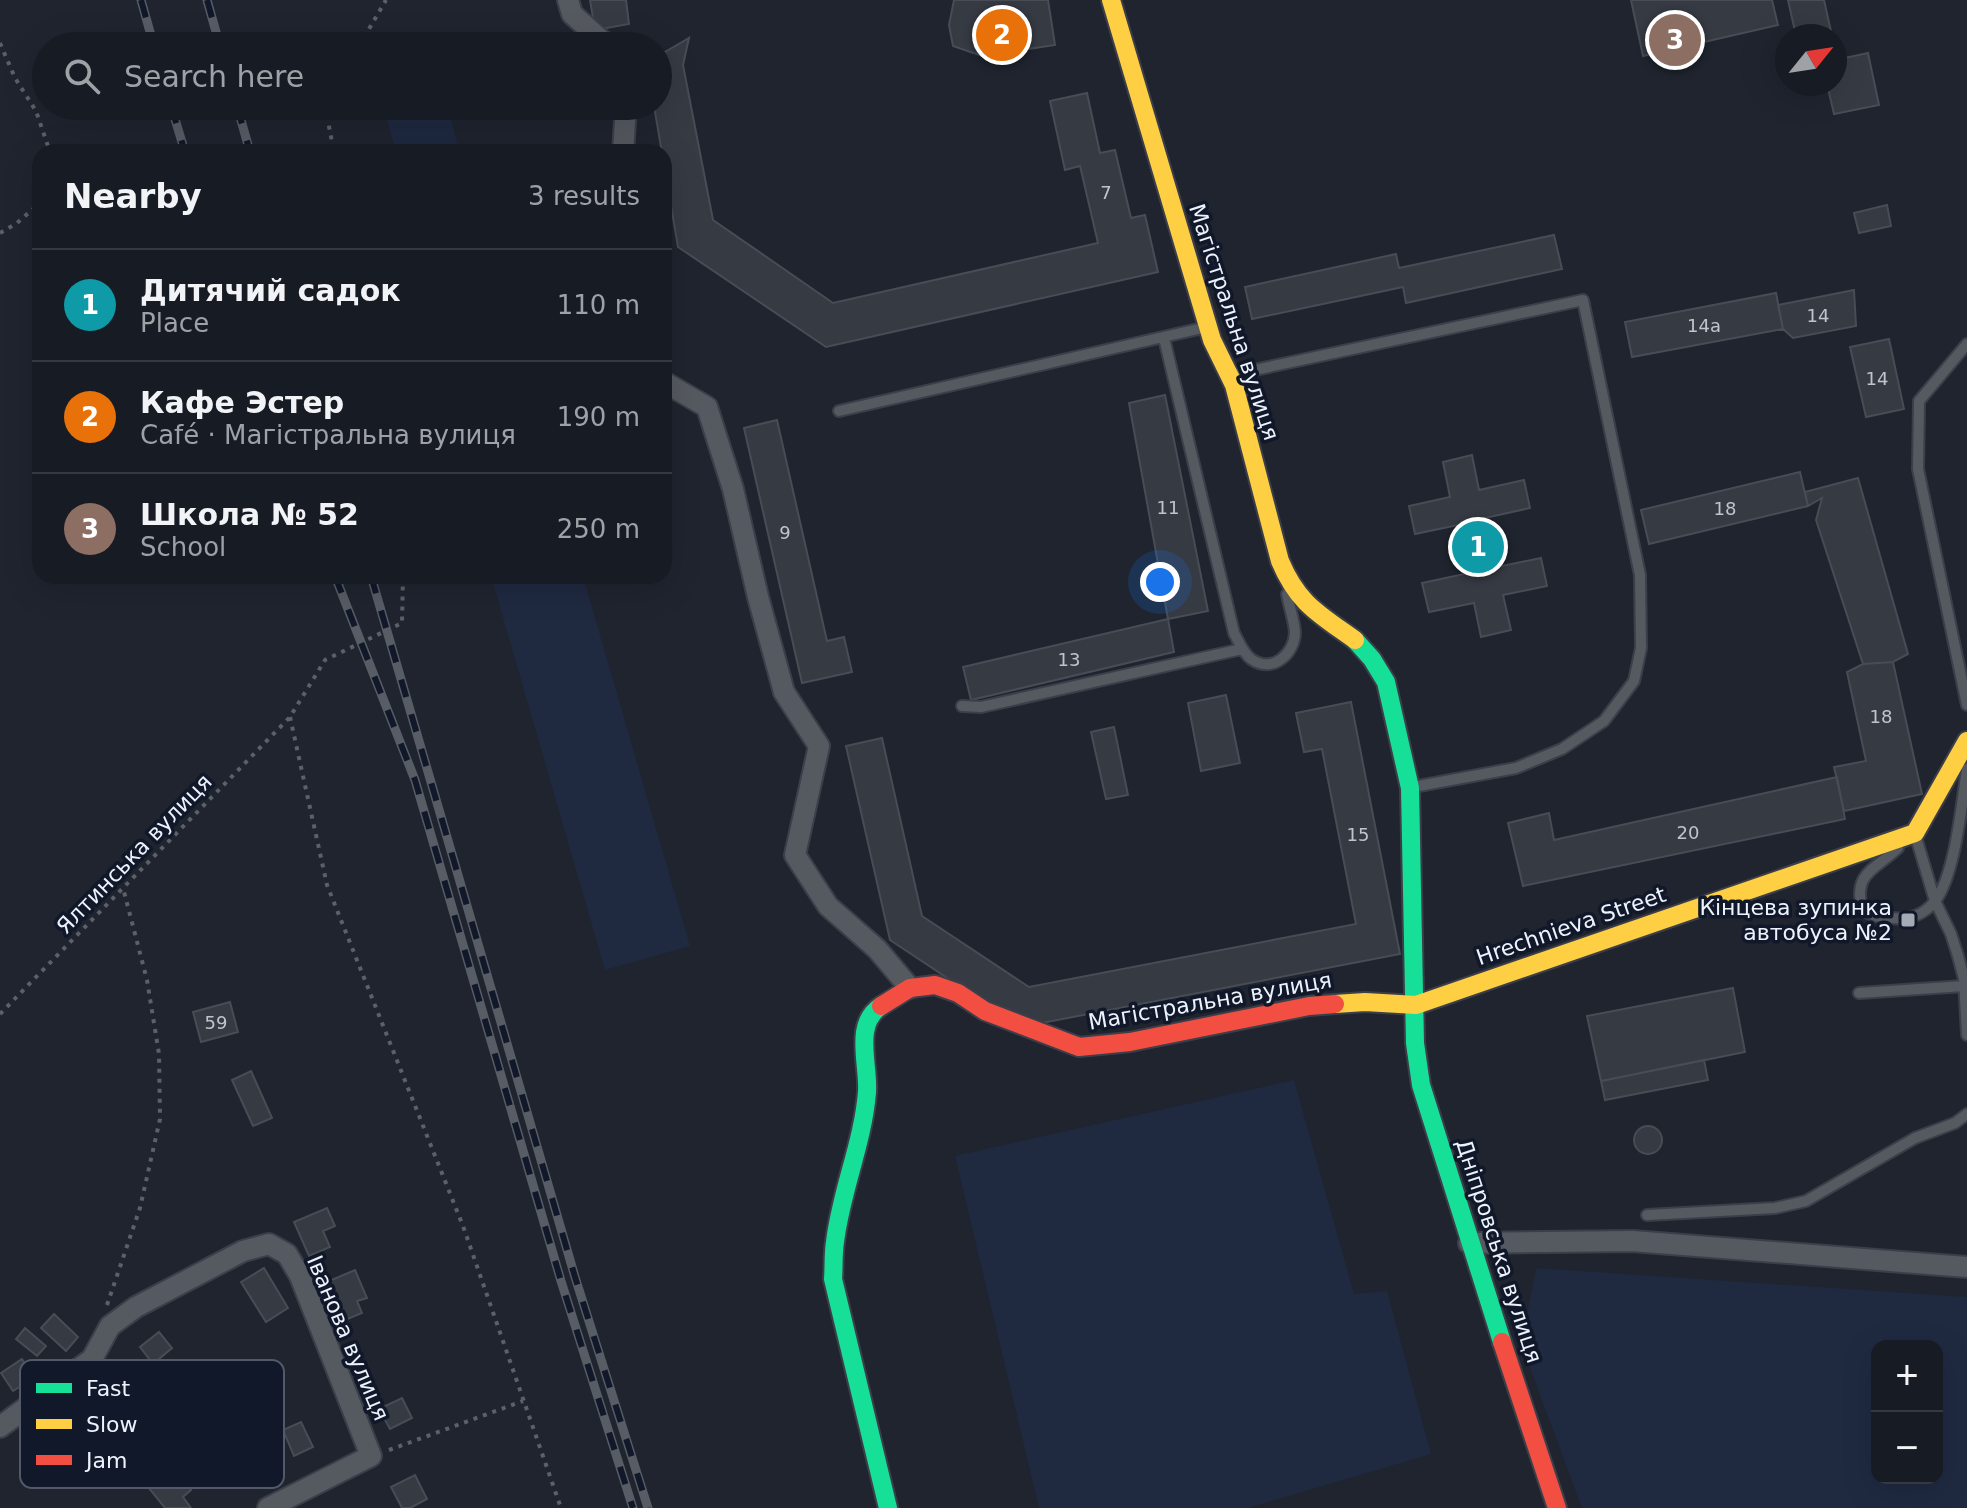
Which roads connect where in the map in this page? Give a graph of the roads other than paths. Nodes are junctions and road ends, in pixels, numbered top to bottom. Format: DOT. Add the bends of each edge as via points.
graph roads {
  1 [pos="568,0"];
  2 [pos="1111,0"];
  3 [pos="592,32"];
  4 [pos="625,120"];
  5 [pos="624,144"];
  6 [pos="1208,327"];
  7 [pos="1164,338"];
  8 [pos="1967,344"];
  9 [pos="1229,375"];
  10 [pos="672,387"];
  11 [pos="839,411"];
  12 [pos="1280,561"];
  13 [pos="1242,649"];
  14 [pos="1967,705"];
  15 [pos="962,706"];
  16 [pos="1967,741"];
  17 [pos="1967,769"];
  18 [pos="1410,788"];
  19 [pos="1915,833"];
  20 [pos="1935,901"];
  21 [pos="1964,986"];
  22 [pos="910,988"];
  23 [pos="1859,993"];
  24 [pos="1416,1005"];
  25 [pos="1967,1035"];
  26 [pos="1967,1114"];
  27 [pos="1647,1215"];
  28 [pos="1469,1243"];
  29 [pos="1967,1267"];
  30 [pos="91,1360"];
  31 [pos="20,1412"];
  32 [pos="0,1427"];
  33 [pos="268,1508"];
  34 [pos="888,1508"];
  35 [pos="1557,1508"];
  1 -- 3 [label="street" via="572,14"];
  2 -- 6 [label="street, Магістральна вулиця"];
  4 -- 5 [label="street"];
  6 -- 7 [label="lane"];
  6 -- 9 [label="street, Магістральна вулиця"];
  7 -- 11 [label="lane"];
  7 -- 13 [label="lane"];
  8 -- 14 [label="lane" via="1919,401 1918,469"];
  9 -- 12 [label="street, Магістральна вулиця"];
  9 -- 18 [label="lane" via="1583,300 1640,575 1641,648 1634,681 1604,721 1551,755 1492,774"];
  10 -- 22 [label="street" via="707,407 784,692 819,746 795,855 828,906 877,949"];
  12 -- 13 [label="lane" via="1295,633 1292,648 1283,660 1269,664 1253,661"];
  12 -- 18 [label="street, Магістральна вулиця" via="1305,604 1358,642 1386,682"];
  13 -- 15 [label="lane" via="981,707"];
  16 -- 19 [label="street"];
  17 -- 20 [label="lane" via="1945,883"];
  18 -- 24 [label="street, Магістральна вулиця"];
  19 -- 20 [label="lane"];
  19 -- 20 [label="lane" via="1862,879 1862,910 1874,917 1908,920"];
  19 -- 24 [label="street, Hrechnieva Street"];
  20 -- 21 [label="lane" via="1951,934"];
  21 -- 23 [label="lane"];
  21 -- 25 [label="lane"];
  22 -- 24 [label="street, Магістральна вулиця" via="935,985 958,993 985,1011 1079,1047 1130,1042 1309,1006"];
  22 -- 34 [label="street" via="873,1011 864,1028 866,1107 835,1241 833,1279"];
  24 -- 28 [label="street, Дніпровська вулиця" via="1421,1085"];
  26 -- 27 [label="lane" via="1806,1201 1775,1208"];
  28 -- 29 [label="street" via="1632,1241"];
  28 -- 35 [label="street, Дніпровська вулиця"];
  30 -- 33 [label="street, Іванова вулиця" via="110,1326 136,1307 243,1251 269,1244 287,1254 371,1456"];
  31 -- 32 [label="street, Іванова вулиця"];
}
